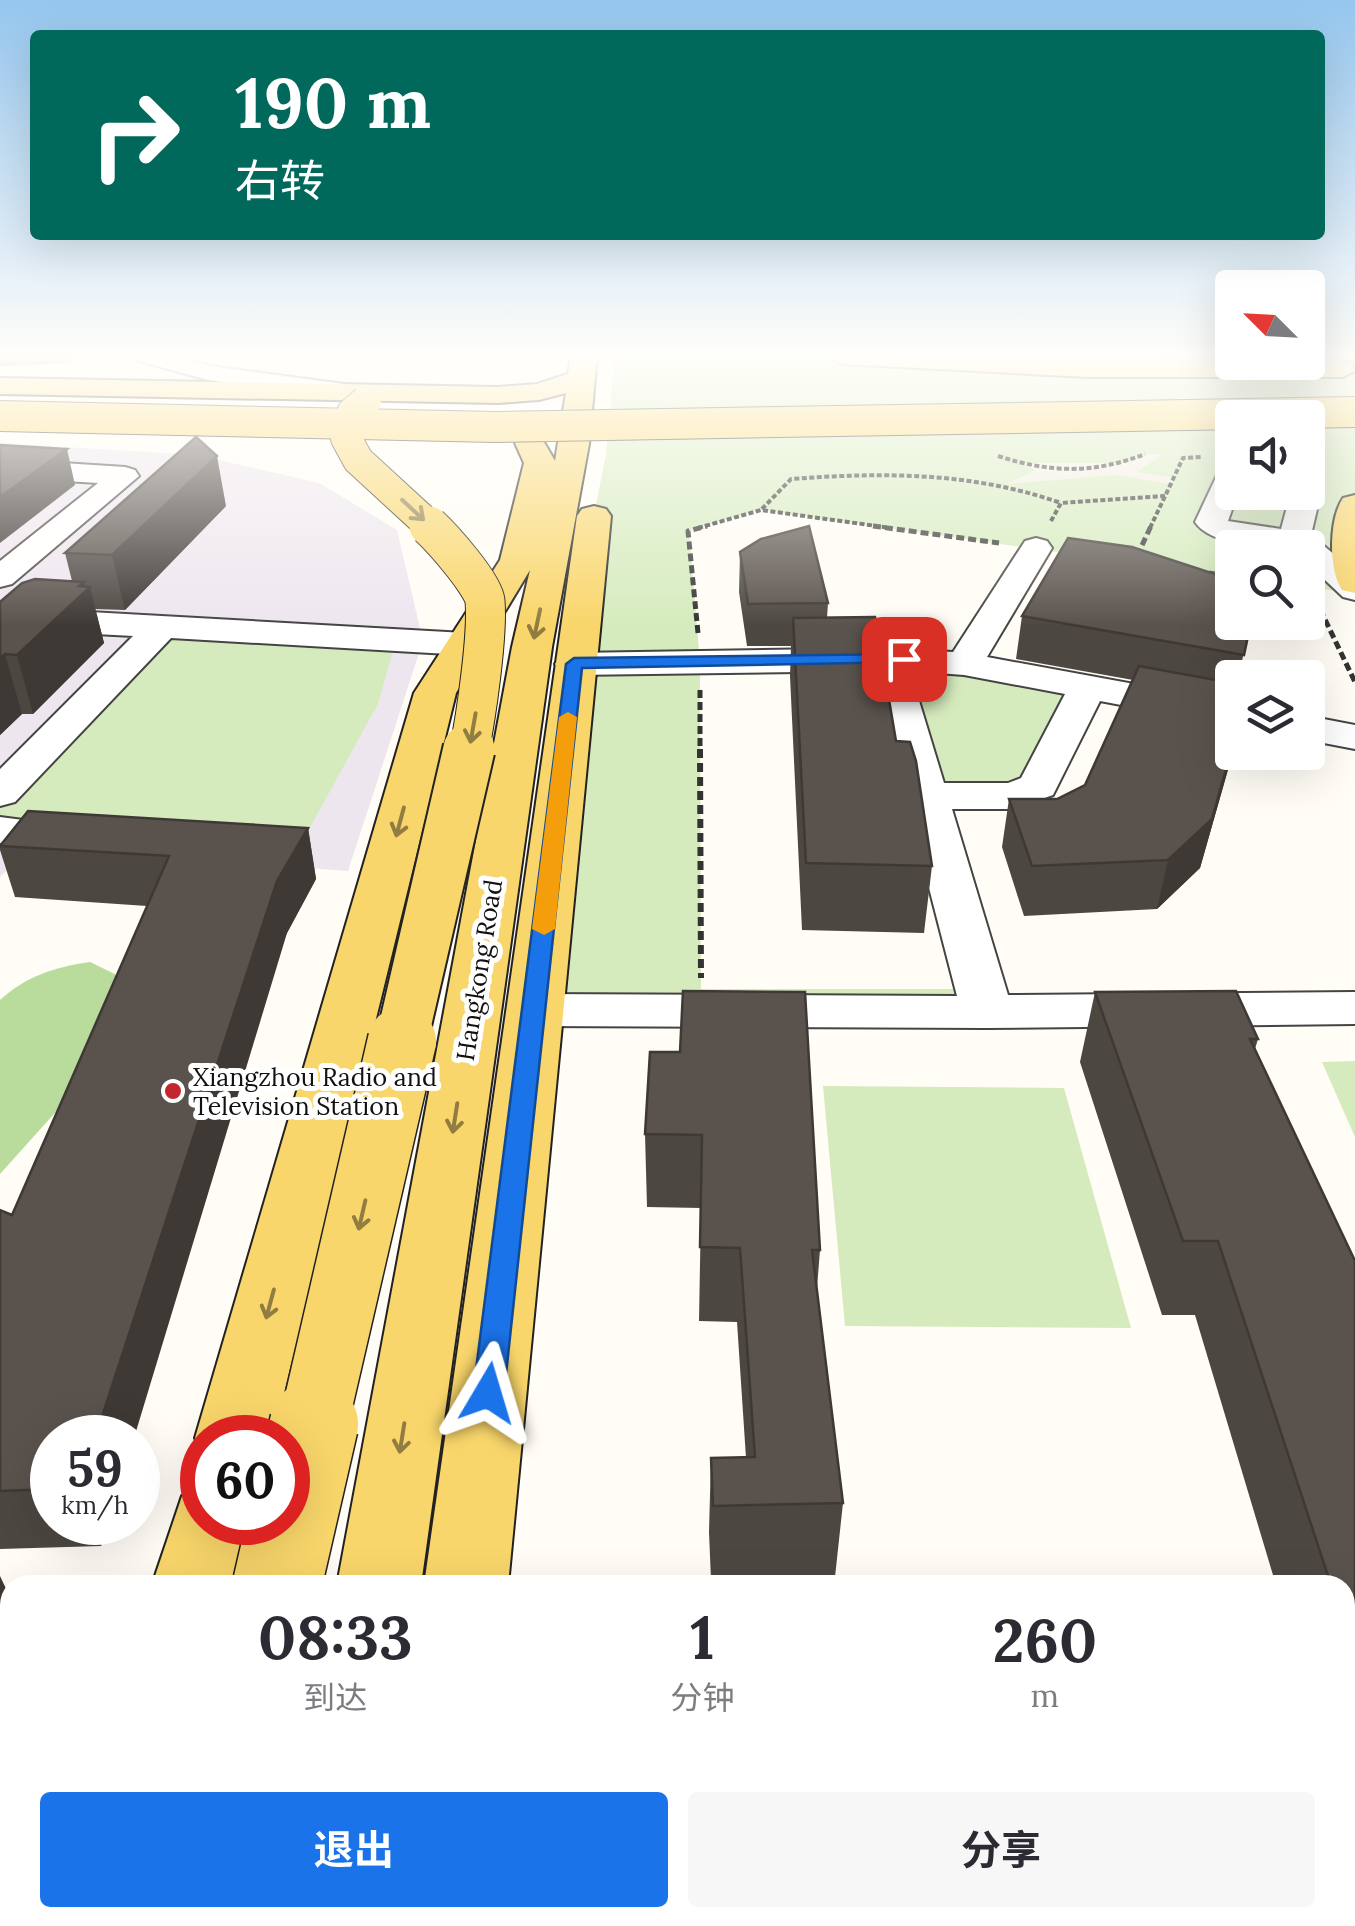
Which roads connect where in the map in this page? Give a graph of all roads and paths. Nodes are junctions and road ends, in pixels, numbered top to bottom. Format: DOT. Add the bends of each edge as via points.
graph roads {
  1 [pos="350,446"];
  2 [pos="550,446"];
  3 [pos="563,446"];
  4 [pos="573,446"];
  5 [pos="988,453"];
  6 [pos="1147,454"];
  7 [pos="1172,454"];
  8 [pos="1184,458"];
  9 [pos="1215,463"];
  10 [pos="0,468"];
  11 [pos="1165,496"];
  12 [pos="1215,502"];
  13 [pos="1061,503"];
  14 [pos="1355,504"];
  15 [pos="762,510"];
  16 [pos="1218,530"];
  17 [pos="1036,548"];
  18 [pos="1134,562"];
  19 [pos="1325,562"];
  20 [pos="1193,571"];
  21 [pos="1215,574"];
  22 [pos="0,577"];
  23 [pos="1355,582"];
  24 [pos="1355,590"];
  25 [pos="0,618"];
  26 [pos="1325,619"];
  27 [pos="162,627"];
  28 [pos="465,644"];
  29 [pos="888,659"];
  30 [pos="700,662"];
  31 [pos="574,664"];
  32 [pos="964,664"];
  33 [pos="1355,682"];
  34 [pos="1088,687"];
  35 [pos="1215,711"];
  36 [pos="1325,731"];
  37 [pos="1355,736"];
  38 [pos="0,793"];
  39 [pos="926,796"];
  40 [pos="0,830"];
  41 [pos="117,842"];
  42 [pos="1355,1008"];
  43 [pos="534,1010"];
  44 [pos="987,1012"];
  45 [pos="240,1415"];
  46 [pos="205,1545"];
  47 [pos="197,1575"];
  48 [pos="278,1575"];
  49 [pos="380,1575"];
  50 [pos="467,1575"];
  1 -- 48 [label="main road, one-way, bridge" via="444,539 485,598 475,723"];
  2 -- 28 [label="main road" via="518,560"];
  3 -- 49 [label="main road, Hangkong Road, one-way"];
  4 -- 31 [label="main road" via="590,539"];
  5 -- 6 [label="path" via="1038,470 1104,471"];
  7 -- 8 [label="path"];
  8 -- 9 [label="path"];
  8 -- 11 [label="path"];
  10 -- 22 [label="street" via="125,476"];
  11 -- 13 [label="path"];
  11 -- 18 [label="path"];
  12 -- 16 [label="street" via="1210,522"];
  13 -- 15 [label="path" via="1018,486 897,471 792,478"];
  13 -- 17 [label="path"];
  14 -- 23 [label="main road"];
  15 -- 17 [label="path"];
  15 -- 30 [label="path" via="688,531"];
  17 -- 32 [label="street"];
  19 -- 24 [label="street"];
  20 -- 21 [label="path"];
  25 -- 27 [label="street"];
  26 -- 33 [label="path"];
  27 -- 28 [label="street"];
  27 -- 38 [label="street"];
  28 -- 45 [label="main road, one-way" via="434,693"];
  29 -- 30 [label="street"];
  29 -- 32 [label="street"];
  29 -- 39 [label="street"];
  30 -- 31 [label="street"];
  31 -- 43 [label="main road"];
  32 -- 34 [label="street"];
  34 -- 35 [label="street"];
  34 -- 39 [label="street" via="1038,786 1014,796"];
  36 -- 37 [label="street"];
  39 -- 44 [label="street"];
  40 -- 41 [label="street"];
  42 -- 44 [label="street"];
  43 -- 44 [label="street"];
  43 -- 50 [label="main road"];
  46 -- 47 [label="main road"];
}
